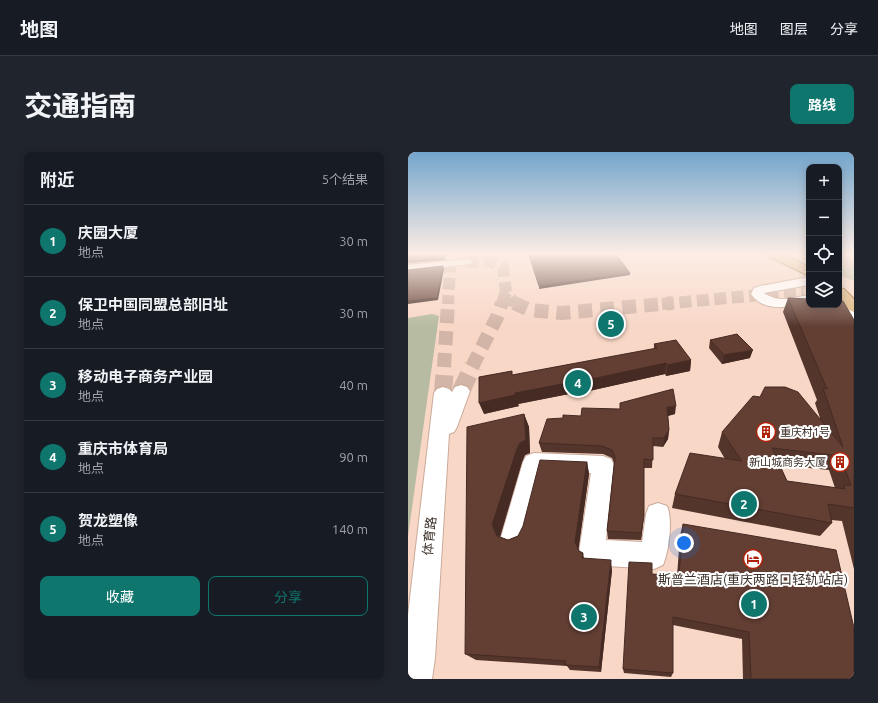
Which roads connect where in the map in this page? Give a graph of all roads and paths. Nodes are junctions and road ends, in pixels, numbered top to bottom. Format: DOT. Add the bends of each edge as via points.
graph roads {
  1 [pos="846,288"];
  2 [pos="842,304"];
  3 [pos="842,307"];
  4 [pos="853,312"];
  5 [pos="452,392"];
  6 [pos="658,514"];
  7 [pos="514,537"];
  8 [pos="415,679"];
  1 -- 4 [label="main road"];
  2 -- 4 [label="street"];
  3 -- 4 [label="street"];
  5 -- 8 [label="street, 体育路" via="436,464"];
  6 -- 7 [label="street" via="654,556 592,552 604,465 534,462"];
}
